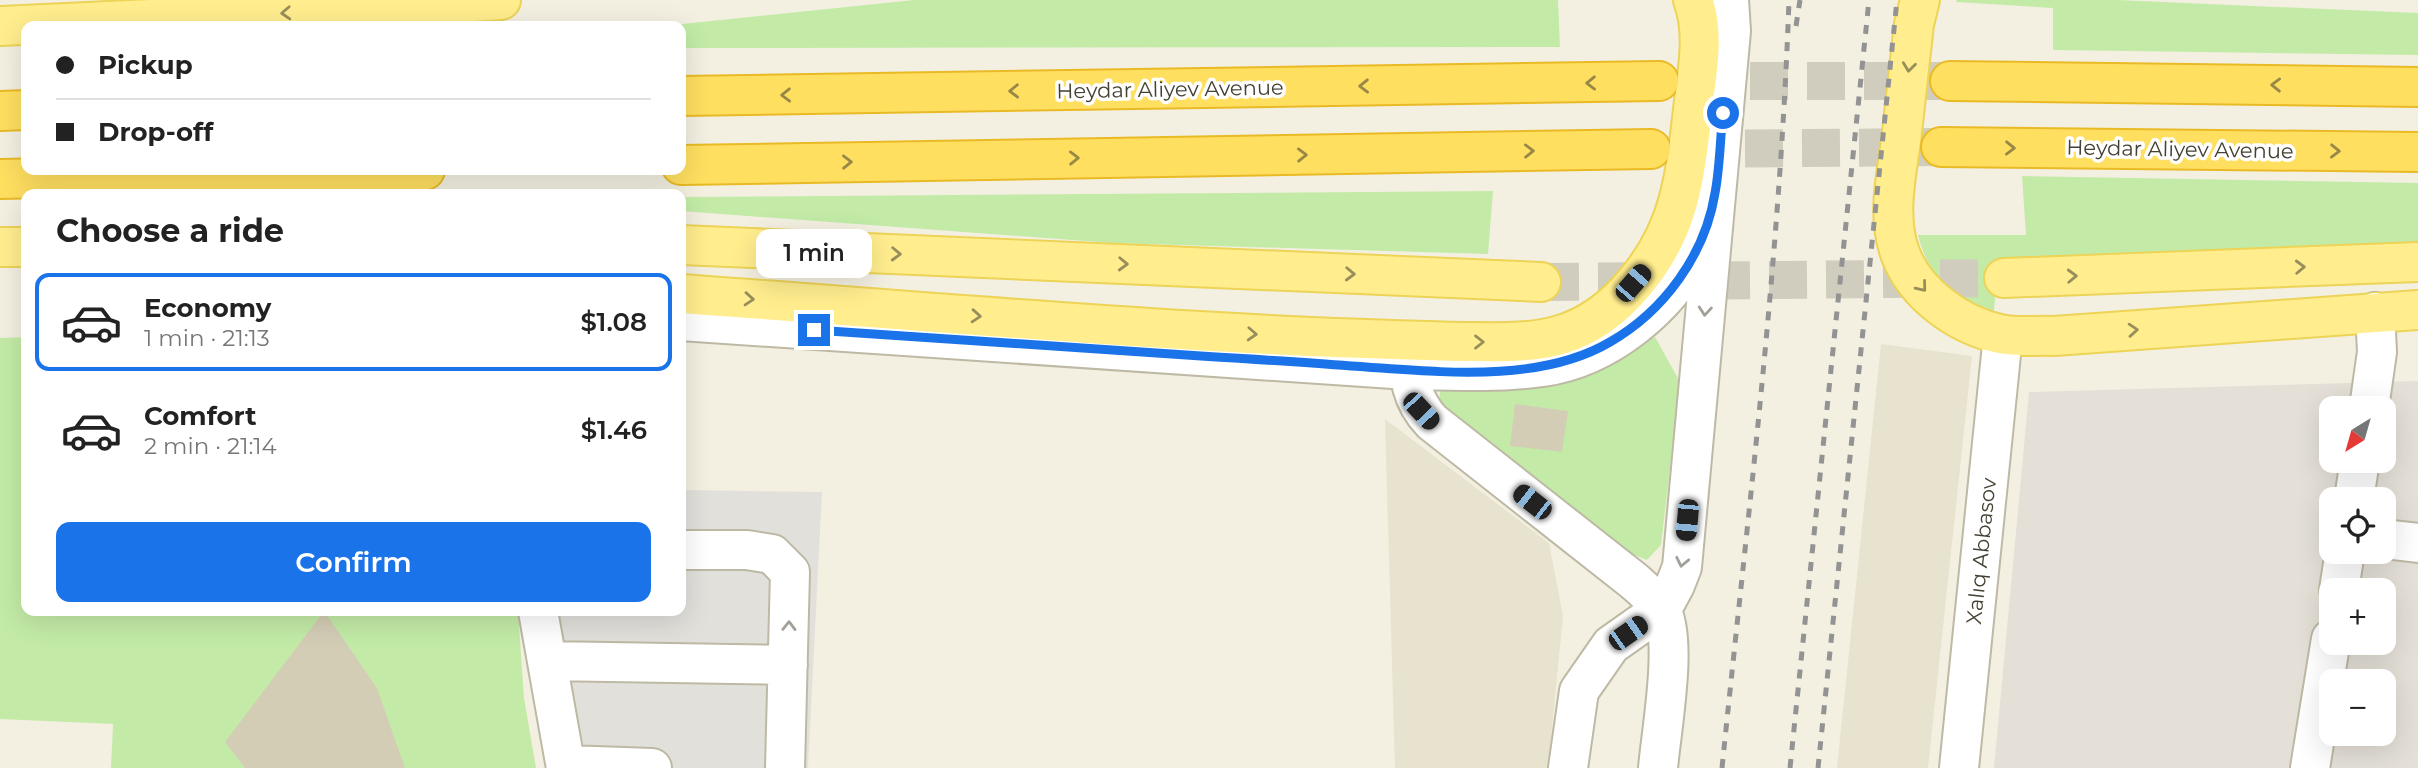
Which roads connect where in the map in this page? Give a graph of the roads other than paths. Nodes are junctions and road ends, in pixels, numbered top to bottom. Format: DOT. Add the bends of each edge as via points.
graph roads {
  1 [pos="206,0"];
  2 [pos="244,0"];
  3 [pos="501,0"];
  4 [pos="1693,0"];
  5 [pos="1729,0"];
  6 [pos="1920,0"];
  7 [pos="121,14"];
  8 [pos="50,21"];
  9 [pos="21,24"];
  10 [pos="0,26"];
  11 [pos="1950,81"];
  12 [pos="1659,82"];
  13 [pos="2418,87"];
  14 [pos="686,96"];
  15 [pos="21,110"];
  16 [pos="0,111"];
  17 [pos="1941,147"];
  18 [pos="1651,149"];
  19 [pos="2418,152"];
  20 [pos="686,165"];
  21 [pos="189,175"];
  22 [pos="0,179"];
  23 [pos="1715,195"];
  24 [pos="686,245"];
  25 [pos="0,247"];
  26 [pos="21,247"];
  27 [pos="2418,262"];
  28 [pos="2004,278"];
  29 [pos="1541,282"];
  30 [pos="686,294"];
  31 [pos="2418,310"];
  32 [pos="2375,312"];
  33 [pos="686,321"];
  34 [pos="2003,335"];
  35 [pos="1408,355"];
  36 [pos="2371,396"];
  37 [pos="2396,540"];
  38 [pos="2418,543"];
  39 [pos="686,550"];
  40 [pos="1661,609"];
  41 [pos="539,616"];
  42 [pos="2328,655"];
  43 [pos="547,661"];
  44 [pos="788,665"];
  45 [pos="566,766"];
  46 [pos="652,768"];
  47 [pos="785,768"];
  48 [pos="1568,768"];
  49 [pos="1658,768"];
  50 [pos="1959,768"];
  51 [pos="2310,768"];
  1 -- 7 [label="street"];
  2 -- 7 [label="main road"];
  3 -- 7 [label="main road, one-way"];
  35 -- 4 [label="main road, one-way" via="1558,336 1596,319 1647,267 1677,206 1686,171 1699,60 1700,30"];
  5 -- 23 [label="street" via="1731,31"];
  6 -- 34 [label="main road, one-way" via="1892,212 1900,253 1918,284 1936,303 1978,328"];
  7 -- 8 [label="main road"];
  9 -- 10 [label="main road"];
  13 -- 11 [label="highway, one-way"];
  12 -- 14 [label="highway, Heydar Aliyev Avenue, one-way"];
  15 -- 16 [label="highway"];
  17 -- 19 [label="highway, Heydar Aliyev Avenue, one-way"];
  20 -- 18 [label="highway, one-way"];
  21 -- 22 [label="highway"];
  23 -- 35 [label="street" via="1696,251 1670,291 1610,342 1546,367 1512,370"];
  23 -- 40 [label="street, one-way" via="1685,547 1675,585"];
  24 -- 29 [label="main road, one-way"];
  25 -- 26 [label="main road"];
  28 -- 27 [label="main road, one-way"];
  30 -- 35 [label="main road, one-way" via="1159,329"];
  31 -- 32 [label="main road"];
  34 -- 32 [label="main road, one-way" via="2054,336"];
  32 -- 36 [label="street" via="2377,352"];
  33 -- 35 [label="street"];
  34 -- 50 [label="street, Xalıq Abbasov"];
  35 -- 40 [label="street" via="1414,399 1432,422 1634,581"];
  37 -- 38 [label="street"];
  44 -- 39 [label="street, one-way" via="790,572 772,554"];
  40 -- 48 [label="street" via="1611,645 1578,691"];
  40 -- 49 [label="street" via="1668,629 1668,651"];
  41 -- 43 [label="street"];
  42 -- 51 [label="street"];
  43 -- 44 [label="street"];
  43 -- 45 [label="street"];
  44 -- 47 [label="street"];
  45 -- 46 [label="street"];
}
